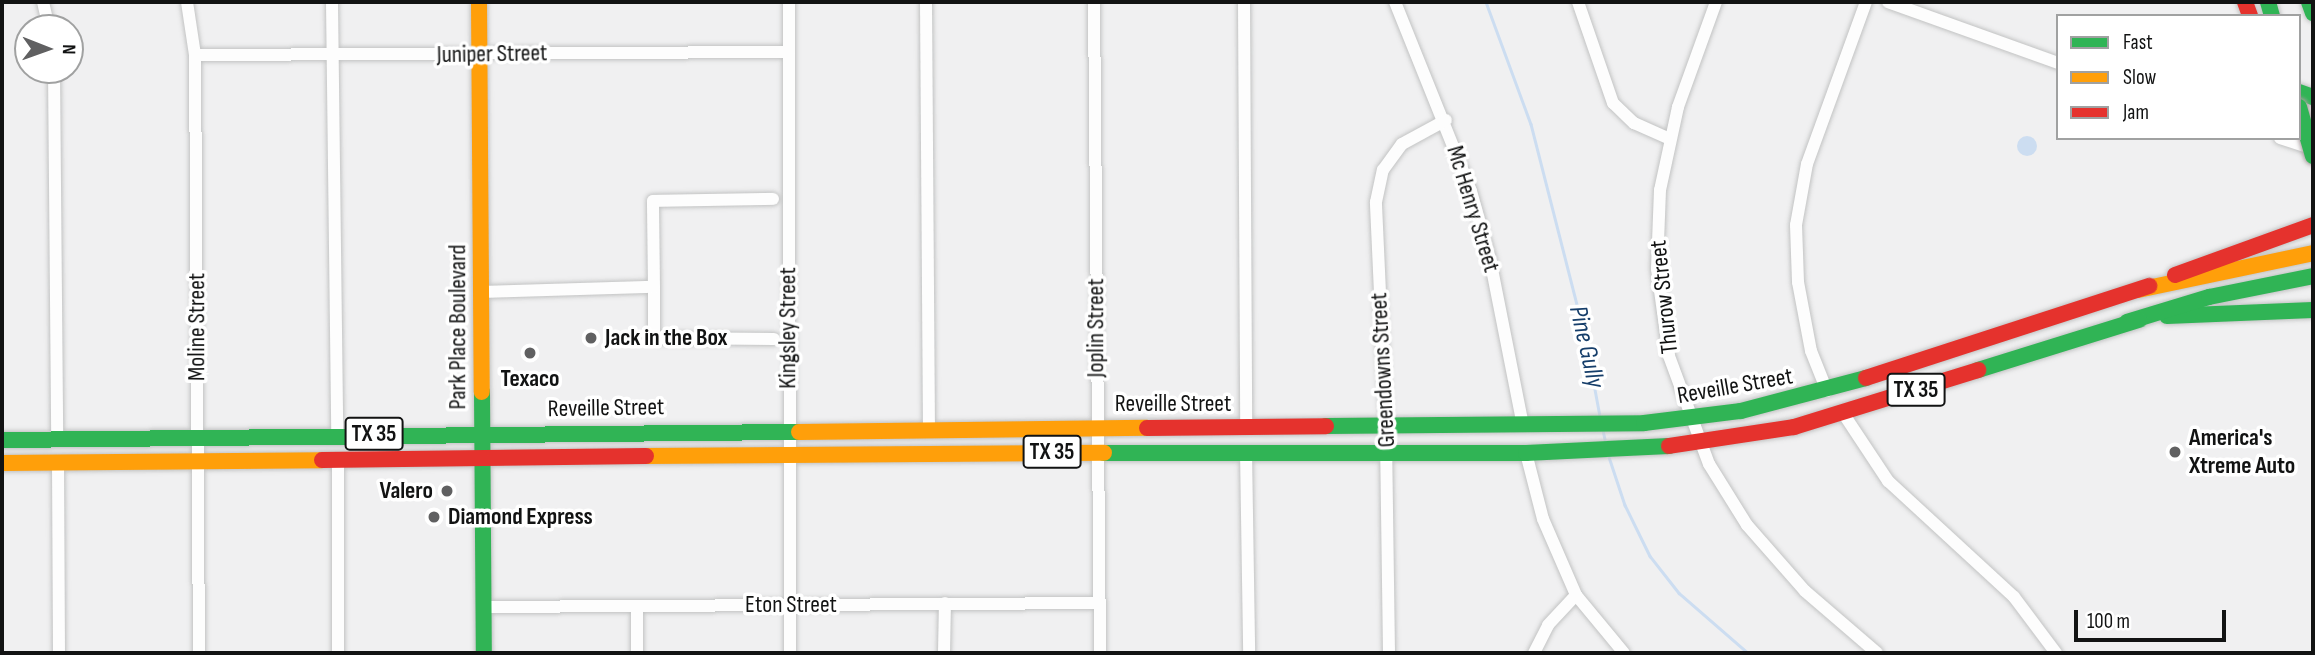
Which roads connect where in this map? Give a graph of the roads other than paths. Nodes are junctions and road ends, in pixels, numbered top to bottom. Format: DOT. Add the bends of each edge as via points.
graph roads {
  1 [pos="187,2"];
  2 [pos="332,2"];
  3 [pos="479,2"];
  4 [pos="789,2"];
  5 [pos="926,2"];
  6 [pos="1094,2"];
  7 [pos="1244,2"];
  8 [pos="1395,2"];
  9 [pos="1578,2"];
  10 [pos="1716,2"];
  11 [pos="1866,2"];
  12 [pos="1888,2"];
  13 [pos="2309,2"];
  14 [pos="2313,13"];
  15 [pos="789,52"];
  16 [pos="481,54"];
  17 [pos="195,55"];
  18 [pos="334,57"];
  19 [pos="2056,62"];
  20 [pos="54,84"];
  21 [pos="2301,114"];
  22 [pos="1446,120"];
  23 [pos="2301,138"];
  24 [pos="1670,139"];
  25 [pos="2286,140"];
  26 [pos="2313,149"];
  27 [pos="2313,156"];
  28 [pos="773,199"];
  29 [pos="2313,225"];
  30 [pos="2311,253"];
  31 [pos="2312,276"];
  32 [pos="653,287"];
  33 [pos="2138,290"];
  34 [pos="481,292"];
  35 [pos="2313,310"];
  36 [pos="2127,322"];
  37 [pos="774,339"];
  38 [pos="1962,347"];
  39 [pos="1976,370"];
  40 [pos="1827,391"];
  41 [pos="1843,413"];
  42 [pos="1689,419"];
  43 [pos="1386,425"];
  44 [pos="1523,425"];
  45 [pos="1246,426"];
  46 [pos="1096,427"];
  47 [pos="929,428"];
  48 [pos="788,429"];
  49 [pos="481,432"];
  50 [pos="337,434"];
  51 [pos="197,437"];
  52 [pos="57,439"];
  53 [pos="2,440"];
  54 [pos="1701,444"];
  55 [pos="1097,452"];
  56 [pos="1246,452"];
  57 [pos="1387,453"];
  58 [pos="1526,453"];
  59 [pos="481,456"];
  60 [pos="789,456"];
  61 [pos="338,458"];
  62 [pos="197,459"];
  63 [pos="58,462"];
  64 [pos="2,463"];
  65 [pos="1576,595"];
  66 [pos="944,603"];
  67 [pos="1098,604"];
  68 [pos="638,606"];
  69 [pos="789,606"];
  70 [pos="484,607"];
  71 [pos="59,653"];
  72 [pos="199,653"];
  73 [pos="338,653"];
  74 [pos="484,653"];
  75 [pos="637,653"];
  76 [pos="790,653"];
  77 [pos="944,653"];
  78 [pos="1100,653"];
  79 [pos="1249,653"];
  80 [pos="1388,653"];
  81 [pos="1534,653"];
  82 [pos="1624,653"];
  83 [pos="1877,653"];
  84 [pos="2056,653"];
  1 -- 17 [label="street, Moline Street"];
  2 -- 18 [label="street"];
  3 -- 16 [label="main road, Park Place Boulevard"];
  4 -- 15 [label="street, Kingsley Street"];
  5 -- 47 [label="street"];
  6 -- 46 [label="street, Joplin Street"];
  7 -- 45 [label="street"];
  8 -- 22 [label="street, Mc Henry Street"];
  9 -- 24 [label="street" via="1613,103 1634,124"];
  10 -- 24 [label="street, Thurow Street"];
  11 -- 40 [label="street" via="1807,163 1797,225 1797,282 1811,351"];
  12 -- 19 [label="street"];
  13 -- 14 [label="main road"];
  15 -- 16 [label="street, Juniper Street"];
  15 -- 48 [label="street, Kingsley Street"];
  16 -- 18 [label="street, Juniper Street"];
  16 -- 34 [label="main road, Park Place Boulevard"];
  17 -- 18 [label="street, Juniper Street"];
  17 -- 51 [label="street, Moline Street"];
  18 -- 50 [label="street"];
  20 -- 52 [label="street"];
  21 -- 27 [label="main road, bridge"];
  22 -- 43 [label="street, Greendowns Street" via="1402,144 1383,170 1376,202"];
  22 -- 44 [label="street, Mc Henry Street" via="1490,259"];
  23 -- 27 [label="main road, bridge"];
  24 -- 42 [label="street, Thurow Street" via="1657,209 1657,269 1670,356"];
  25 -- 26 [label="street"];
  28 -- 32 [label="street" via="653,201"];
  29 -- 33 [label="main road, Reveille Street"];
  30 -- 33 [label="main road, TX 35"];
  31 -- 36 [label="main road, TX 35" via="2209,297"];
  32 -- 34 [label="street"];
  32 -- 37 [label="street" via="654,334 658,338"];
  33 -- 38 [label="main road, Reveille Street / TX 35"];
  34 -- 49 [label="main road, Park Place Boulevard"];
  35 -- 36 [label="main road, Reveille Street" via="2202,313"];
  36 -- 39 [label="main road, Reveille Street / TX 35"];
  38 -- 39 [label="main road"];
  38 -- 40 [label="main road, Reveille Street / TX 35"];
  39 -- 41 [label="main road, Reveille Street / TX 35"];
  40 -- 42 [label="main road, Reveille Street / TX 35"];
  41 -- 54 [label="main road, Reveille Street / TX 35"];
  41 -- 84 [label="street" via="1888,481 2014,597"];
  42 -- 44 [label="main road, Reveille Street / TX 35"];
  42 -- 54 [label="street, Thurow Street"];
  43 -- 44 [label="main road, Reveille Street / TX 35"];
  43 -- 45 [label="main road, Reveille Street / TX 35"];
  43 -- 57 [label="street, Greendowns Street"];
  45 -- 46 [label="main road, Reveille Street / TX 35"];
  46 -- 47 [label="main road, Reveille Street / TX 35"];
  46 -- 55 [label="street, Joplin Street"];
  47 -- 48 [label="main road, Reveille Street / TX 35"];
  48 -- 49 [label="main road, Reveille Street / TX 35"];
  48 -- 60 [label="street, Kingsley Street"];
  49 -- 50 [label="main road, Reveille Street / TX 35"];
  49 -- 59 [label="main road, Park Place Boulevard"];
  50 -- 51 [label="main road, Reveille Street / TX 35"];
  51 -- 52 [label="main road, Reveille Street / TX 35"];
  51 -- 62 [label="street, Moline Street"];
  52 -- 53 [label="main road, Reveille Street / TX 35"];
  54 -- 58 [label="main road, Reveille Street / TX 35"];
  54 -- 83 [label="street, Thurow Street" via="1719,483 1758,541 1805,591"];
  55 -- 56 [label="main road, Reveille Street / TX 35"];
  55 -- 60 [label="main road, Reveille Street / TX 35"];
  55 -- 67 [label="street, Joplin Street"];
  56 -- 57 [label="main road, Reveille Street / TX 35"];
  56 -- 79 [label="street"];
  57 -- 58 [label="main road, Reveille Street / TX 35"];
  57 -- 80 [label="street, Greendowns Street"];
  58 -- 65 [label="street" via="1543,519"];
  59 -- 60 [label="main road, Reveille Street / TX 35"];
  59 -- 61 [label="main road, Reveille Street / TX 35"];
  59 -- 70 [label="main road, Park Place Boulevard"];
  60 -- 69 [label="street, Kingsley Street"];
  61 -- 62 [label="main road, Reveille Street / TX 35"];
  61 -- 73 [label="street"];
  62 -- 63 [label="main road, Reveille Street / TX 35"];
  62 -- 72 [label="street, Moline Street"];
  63 -- 64 [label="main road, Reveille Street / TX 35"];
  63 -- 71 [label="street"];
  65 -- 81 [label="street" via="1548,625"];
  65 -- 82 [label="street"];
  66 -- 67 [label="street, Eton Street"];
  66 -- 69 [label="street, Eton Street"];
  66 -- 77 [label="street"];
  67 -- 78 [label="street, Joplin Street"];
  68 -- 69 [label="street, Eton Street"];
  68 -- 70 [label="street, Eton Street"];
  68 -- 75 [label="street"];
  69 -- 76 [label="street, Kingsley Street"];
  70 -- 74 [label="main road, Park Place Boulevard"];
}
